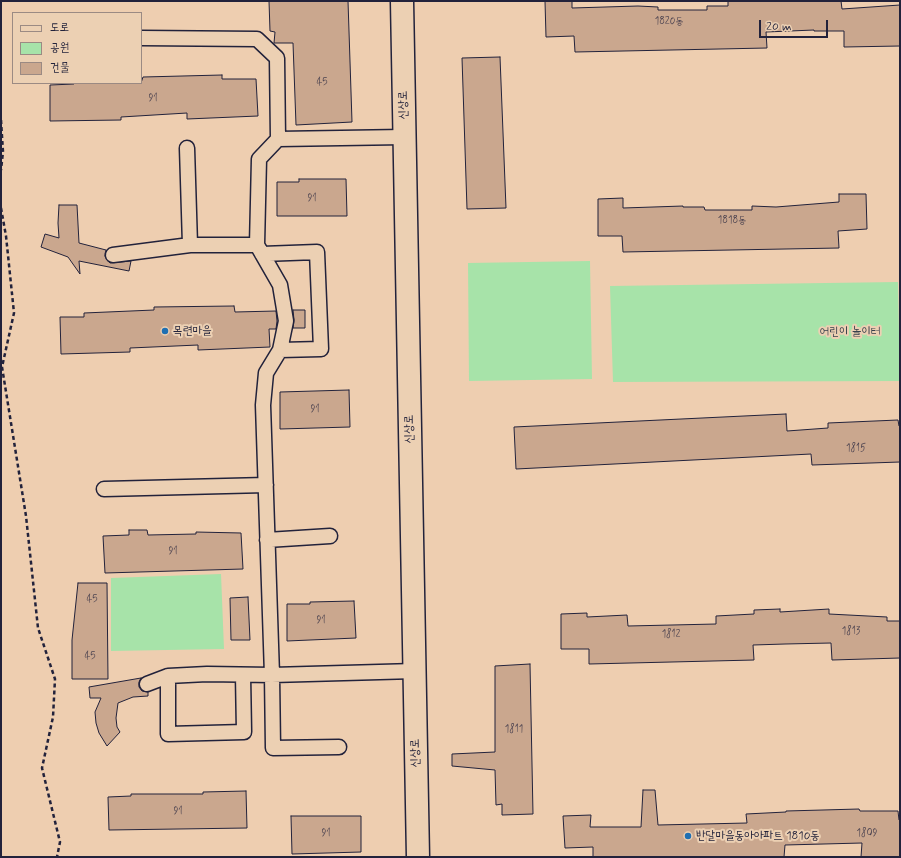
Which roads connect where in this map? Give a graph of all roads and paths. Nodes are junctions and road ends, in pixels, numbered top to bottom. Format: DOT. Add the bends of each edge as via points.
graph roads {
  1 [pos="402,1"];
  2 [pos="142,38"];
  3 [pos="1,120"];
  4 [pos="404,137"];
  5 [pos="278,139"];
  6 [pos="187,148"];
  7 [pos="1,170"];
  8 [pos="1,208"];
  9 [pos="190,245"];
  10 [pos="260,250"];
  11 [pos="113,255"];
  12 [pos="280,350"];
  13 [pos="266,485"];
  14 [pos="104,489"];
  15 [pos="330,536"];
  16 [pos="267,540"];
  17 [pos="414,671"];
  18 [pos="243,675"];
  19 [pos="272,675"];
  20 [pos="168,676"];
  21 [pos="147,684"];
  22 [pos="339,747"];
  23 [pos="58,857"];
  24 [pos="418,857"];
  1 -- 4 [label="street, 신상로"];
  2 -- 5 [label="lane" via="257,39 277,58"];
  3 -- 7 [label="path"];
  4 -- 5 [label="lane"];
  4 -- 17 [label="street, 신상로"];
  5 -- 10 [label="lane" via="259,159"];
  6 -- 9 [label="lane"];
  8 -- 23 [label="path" via="14,313 2,367 26,516 38,628 55,679 53,717 42,768 60,842"];
  9 -- 10 [label="lane"];
  9 -- 11 [label="lane"];
  10 -- 12 [label="lane" via="280,285 286,321"];
  10 -- 12 [label="lane" via="317,252 321,349"];
  12 -- 13 [label="lane" via="266,373 263,405"];
  13 -- 14 [label="lane"];
  13 -- 16 [label="lane"];
  15 -- 16 [label="lane"];
  16 -- 19 [label="lane"];
  17 -- 19 [label="lane"];
  17 -- 24 [label="street, 신상로"];
  18 -- 19 [label="lane"];
  18 -- 20 [label="lane"];
  18 -- 20 [label="lane" via="244,732 168,734"];
  19 -- 22 [label="lane" via="273,748"];
  20 -- 21 [label="lane"];
}
